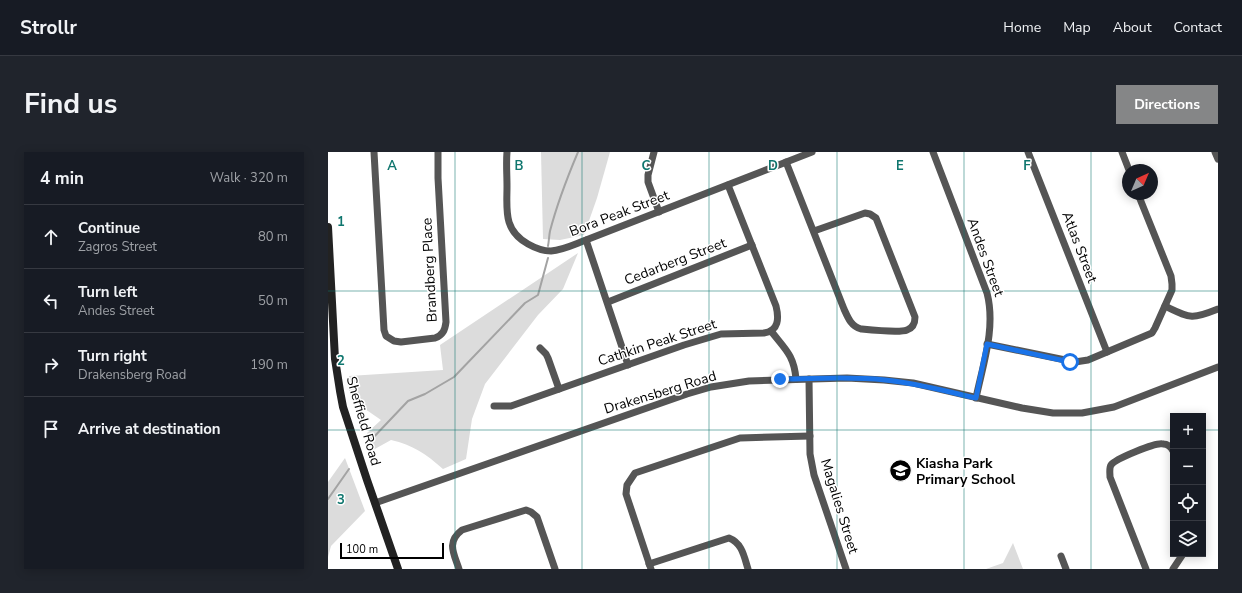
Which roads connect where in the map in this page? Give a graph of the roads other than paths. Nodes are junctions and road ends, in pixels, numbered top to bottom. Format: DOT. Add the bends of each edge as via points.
graph roads {
  1 [pos="374,152"];
  2 [pos="438,152"];
  3 [pos="507,152"];
  4 [pos="654,152"];
  5 [pos="812,152"];
  6 [pos="933,152"];
  7 [pos="1028,152"];
  8 [pos="1122,152"];
  9 [pos="1215,152"];
  10 [pos="1218,160"];
  11 [pos="786,162"];
  12 [pos="1127,164"];
  13 [pos="728,185"];
  14 [pos="1140,200"];
  15 [pos="659,212"];
  16 [pos="328,227"];
  17 [pos="814,232"];
  18 [pos="586,240"];
  19 [pos="752,245"];
  20 [pos="608,302"];
  21 [pos="1165,306"];
  22 [pos="1218,309"];
  23 [pos="771,331"];
  24 [pos="987,344"];
  25 [pos="540,348"];
  26 [pos="1107,352"];
  27 [pos="628,365"];
  28 [pos="1218,367"];
  29 [pos="796,379"];
  30 [pos="809,379"];
  31 [pos="559,389"];
  32 [pos="976,398"];
  33 [pos="494,406"];
  34 [pos="810,436"];
  35 [pos="1171,449"];
  36 [pos="375,503"];
  37 [pos="1062,556"];
  38 [pos="1181,557"];
  39 [pos="650,566"];
  40 [pos="398,569"];
  41 [pos="459,569"];
  42 [pos="555,569"];
  43 [pos="748,569"];
  44 [pos="846,569"];
  45 [pos="1066,569"];
  46 [pos="1146,569"];
  47 [pos="1173,569"];
  1 -- 2 [label="street, Brandberg Place" via="384,330 390,339 401,342 440,337 445,330"];
  3 -- 18 [label="street, Bora Peak Street" via="507,214 514,233 525,243 544,251 562,249"];
  4 -- 15 [label="street" via="648,182"];
  5 -- 11 [label="street, Bora Peak Street"];
  6 -- 24 [label="street, Andes Street" via="987,293 991,308"];
  7 -- 26 [label="street, Atlas Street"];
  8 -- 12 [label="street"];
  9 -- 10 [label="street"];
  11 -- 13 [label="street, Bora Peak Street"];
  11 -- 17 [label="street"];
  13 -- 15 [label="street, Bora Peak Street"];
  13 -- 19 [label="street"];
  14 -- 21 [label="street" via="1172,280 1172,290"];
  15 -- 18 [label="street, Bora Peak Street"];
  16 -- 36 [label="street, Sheffield Road" via="336,374 343,407"];
  17 -- 17 [label="street" via="850,322 861,329 904,331 911,328 915,317 874,216 865,213"];
  18 -- 20 [label="street"];
  19 -- 20 [label="street, Cedarberg Street"];
  19 -- 23 [label="street" via="779,315"];
  20 -- 27 [label="street"];
  21 -- 22 [label="street" via="1192,317"];
  21 -- 26 [label="street" via="1152,333"];
  23 -- 27 [label="street, Cathkin Peak Street" via="721,334"];
  23 -- 29 [label="street" via="791,357"];
  24 -- 26 [label="street" via="1075,362"];
  24 -- 32 [label="street, Andes Street"];
  25 -- 31 [label="street" via="548,358"];
  27 -- 31 [label="street, Cathkin Peak Street"];
  28 -- 32 [label="street, Drakensberg Road" via="1114,407 1082,413 1053,413"];
  29 -- 30 [label="street, Drakensberg Road"];
  29 -- 36 [label="street, Drakensberg Road" via="749,381 687,394"];
  30 -- 32 [label="street, Drakensberg Road" via="884,380"];
  30 -- 34 [label="street, Magalies Street"];
  31 -- 33 [label="street, Cathkin Peak Street" via="511,406"];
  34 -- 39 [label="street" via="740,438 635,473 627,485 626,494"];
  34 -- 44 [label="street, Magalies Street" via="814,475"];
  35 -- 46 [label="street" via="1162,443 1145,448 1117,460 1110,468 1110,477"];
  36 -- 40 [label="street, Sheffield Road"];
  37 -- 45 [label="street"];
  38 -- 47 [label="street"];
  39 -- 43 [label="street" via="729,538 741,547"];
  41 -- 42 [label="street" via="452,548 458,533 526,510 537,517"];
}
